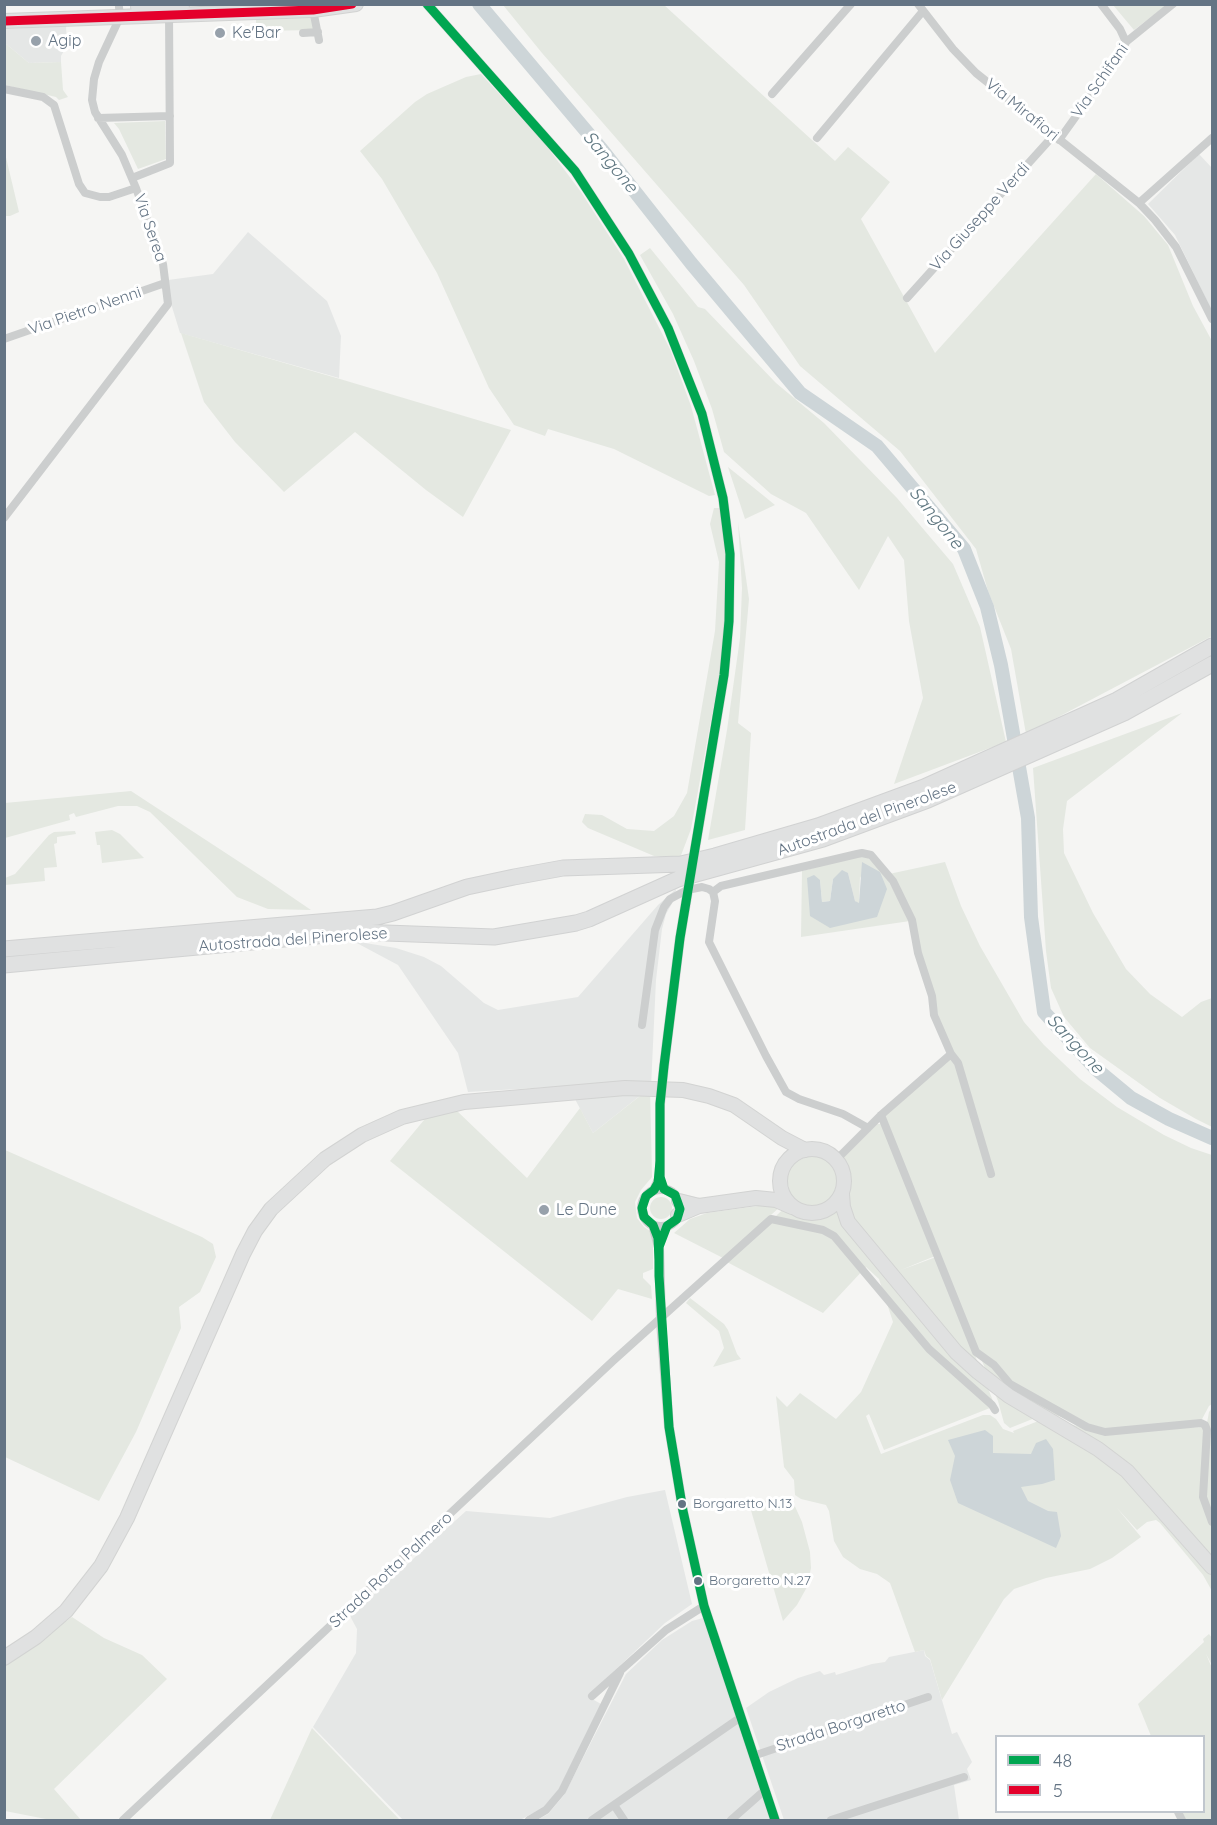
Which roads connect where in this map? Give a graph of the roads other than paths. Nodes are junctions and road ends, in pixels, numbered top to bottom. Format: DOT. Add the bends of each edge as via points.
graph roads {
  1 [pos="205,4"];
  2 [pos="356,4"];
  3 [pos="427,4"];
  4 [pos="851,4"];
  5 [pos="1101,4"];
  6 [pos="1173,4"];
  7 [pos="920,8"];
  8 [pos="169,10"];
  9 [pos="313,10"];
  10 [pos="4,12"];
  11 [pos="119,12"];
  12 [pos="5,20"];
  13 [pos="303,33"];
  14 [pos="1126,42"];
  15 [pos="4,89"];
  16 [pos="772,94"];
  17 [pos="170,116"];
  18 [pos="98,118"];
  19 [pos="817,138"];
  20 [pos="1056,138"];
  21 [pos="1212,138"];
  22 [pos="132,178"];
  23 [pos="136,188"];
  24 [pos="1139,203"];
  25 [pos="165,283"];
  26 [pos="907,298"];
  27 [pos="1212,319"];
  28 [pos="4,339"];
  29 [pos="4,518"];
  30 [pos="1212,646"];
  31 [pos="1212,664"];
  32 [pos="926,794"];
  33 [pos="713,892"];
  34 [pos="4,949"];
  35 [pos="4,965"];
  36 [pos="642,1024"];
  37 [pos="951,1054"];
  38 [pos="881,1115"];
  39 [pos="757,1119"];
  40 [pos="868,1128"];
  41 [pos="805,1150"];
  42 [pos="836,1160"];
  43 [pos="785,1165"];
  44 [pos="991,1174"];
  45 [pos="780,1181"];
  46 [pos="659,1189"];
  47 [pos="842,1194"];
  48 [pos="756,1198"];
  49 [pos="679,1201"];
  50 [pos="699,1206"];
  51 [pos="794,1208"];
  52 [pos="817,1213"];
  53 [pos="678,1215"];
  54 [pos="848,1222"];
  55 [pos="653,1225"];
  56 [pos="667,1226"];
  57 [pos="659,1247"];
  58 [pos="661,1321"];
  59 [pos="995,1410"];
  60 [pos="1212,1522"];
  61 [pos="1212,1567"];
  62 [pos="704,1606"];
  63 [pos="4,1658"];
  64 [pos="620,1673"];
  65 [pos="592,1696"];
  66 [pos="928,1697"];
  67 [pos="741,1717"];
  68 [pos="753,1756"];
  69 [pos="963,1777"];
  70 [pos="765,1790"];
  71 [pos="614,1805"];
  72 [pos="123,1821"];
  73 [pos="529,1821"];
  74 [pos="592,1821"];
  75 [pos="624,1821"];
  76 [pos="730,1821"];
  77 [pos="775,1821"];
  78 [pos="831,1821"];
  1 -- 8 [label="main road"];
  2 -- 9 [label="main road"];
  3 -- 46 [label="street, bridge" via="575,171 629,254 668,328 702,414 723,498 730,554 724,675 664,1066"];
  4 -- 16 [label="street"];
  5 -- 14 [label="street"];
  6 -- 14 [label="street, Via Schifani"];
  7 -- 19 [label="street"];
  7 -- 20 [label="street, Via Mirafiori" via="976,73"];
  8 -- 9 [label="main road"];
  8 -- 11 [label="main road"];
  8 -- 17 [label="street"];
  9 -- 13 [label="street" via="318,36"];
  10 -- 11 [label="main road"];
  11 -- 12 [label="main road"];
  11 -- 18 [label="street, Via Serea" via="94,79 92,100"];
  14 -- 20 [label="street, Via Schifani"];
  15 -- 23 [label="street" via="48,100 57,110 85,193 114,196"];
  17 -- 18 [label="street"];
  17 -- 22 [label="street" via="170,163"];
  18 -- 22 [label="street, Via Serea"];
  20 -- 24 [label="street, Via Mirafiori"];
  20 -- 26 [label="street, Via Giuseppe Verdi"];
  21 -- 24 [label="street"];
  22 -- 23 [label="street, Via Serea"];
  23 -- 25 [label="street, Via Serea" via="163,264"];
  24 -- 27 [label="street, Via Mirafiori" via="1176,247"];
  25 -- 28 [label="street, Via Pietro Nenni"];
  25 -- 29 [label="street, Via Serea" via="168,304"];
  30 -- 32 [label="highway, Autostrada del Pinerolese" via="1117,700"];
  31 -- 32 [label="highway, Autostrada del Pinerolese" via="1124,712"];
  32 -- 34 [label="highway, Autostrada del Pinerolese" via="681,864 563,868 482,883 377,917"];
  32 -- 35 [label="highway, Autostrada del Pinerolese" via="823,839 678,879 576,923 494,937 359,932"];
  33 -- 36 [label="street" via="702,887 687,890 664,907 655,930"];
  33 -- 37 [label="street" via="721,886 857,854 871,855 893,881 912,920 936,1024"];
  33 -- 40 [label="street" via="709,942 786,1092"];
  37 -- 38 [label="street"];
  37 -- 44 [label="street" via="958,1063"];
  38 -- 40 [label="street"];
  38 -- 60 [label="street" via="976,1352 1010,1384 1087,1427 1105,1432 1205,1425 1203,1497"];
  39 -- 41 [label="main road"];
  39 -- 43 [label="main road" via="779,1144"];
  39 -- 63 [label="main road" via="709,1096 663,1089 510,1097 464,1102 402,1118 325,1159 294,1185 255,1231 127,1518 101,1566 66,1611"];
  40 -- 42 [label="street"];
  41 -- 42 [label="main road" via="822,1151"];
  41 -- 43 [label="main road"];
  42 -- 47 [label="main road" via="844,1176"];
  43 -- 45 [label="main road"];
  45 -- 48 [label="main road"];
  45 -- 51 [label="main road" via="785,1199"];
  46 -- 49 [label="street" via="671,1192"];
  46 -- 55 [label="street" via="646,1196 642,1208 644,1217"];
  47 -- 52 [label="main road" via="829,1209"];
  47 -- 54 [label="main road"];
  48 -- 50 [label="main road"];
  48 -- 51 [label="main road" via="776,1200"];
  49 -- 50 [label="main road"];
  49 -- 53 [label="street"];
  50 -- 53 [label="main road"];
  51 -- 52 [label="main road"];
  52 -- 54 [label="main road"];
  53 -- 56 [label="street"];
  54 -- 61 [label="main road" via="966,1362 1009,1396 1090,1443 1128,1471"];
  55 -- 56 [label="street"];
  55 -- 57 [label="street"];
  56 -- 57 [label="street"];
  57 -- 58 [label="street"];
  58 -- 59 [label="street, Strada Rotta Palmero" via="771,1219 824,1230 839,1241 929,1349"];
  58 -- 62 [label="street" via="669,1427 682,1511"];
  58 -- 72 [label="street, Strada Rotta Palmero" via="614,1360"];
  62 -- 64 [label="street" via="666,1630"];
  62 -- 67 [label="street"];
  64 -- 65 [label="street"];
  64 -- 73 [label="street" via="562,1791 546,1810"];
  66 -- 68 [label="street, Strada Borgaretto"];
  67 -- 68 [label="street"];
  67 -- 71 [label="street"];
  68 -- 70 [label="street"];
  69 -- 78 [label="street"];
  70 -- 76 [label="street"];
  70 -- 77 [label="street"];
  71 -- 74 [label="street"];
  71 -- 75 [label="street"];
}
